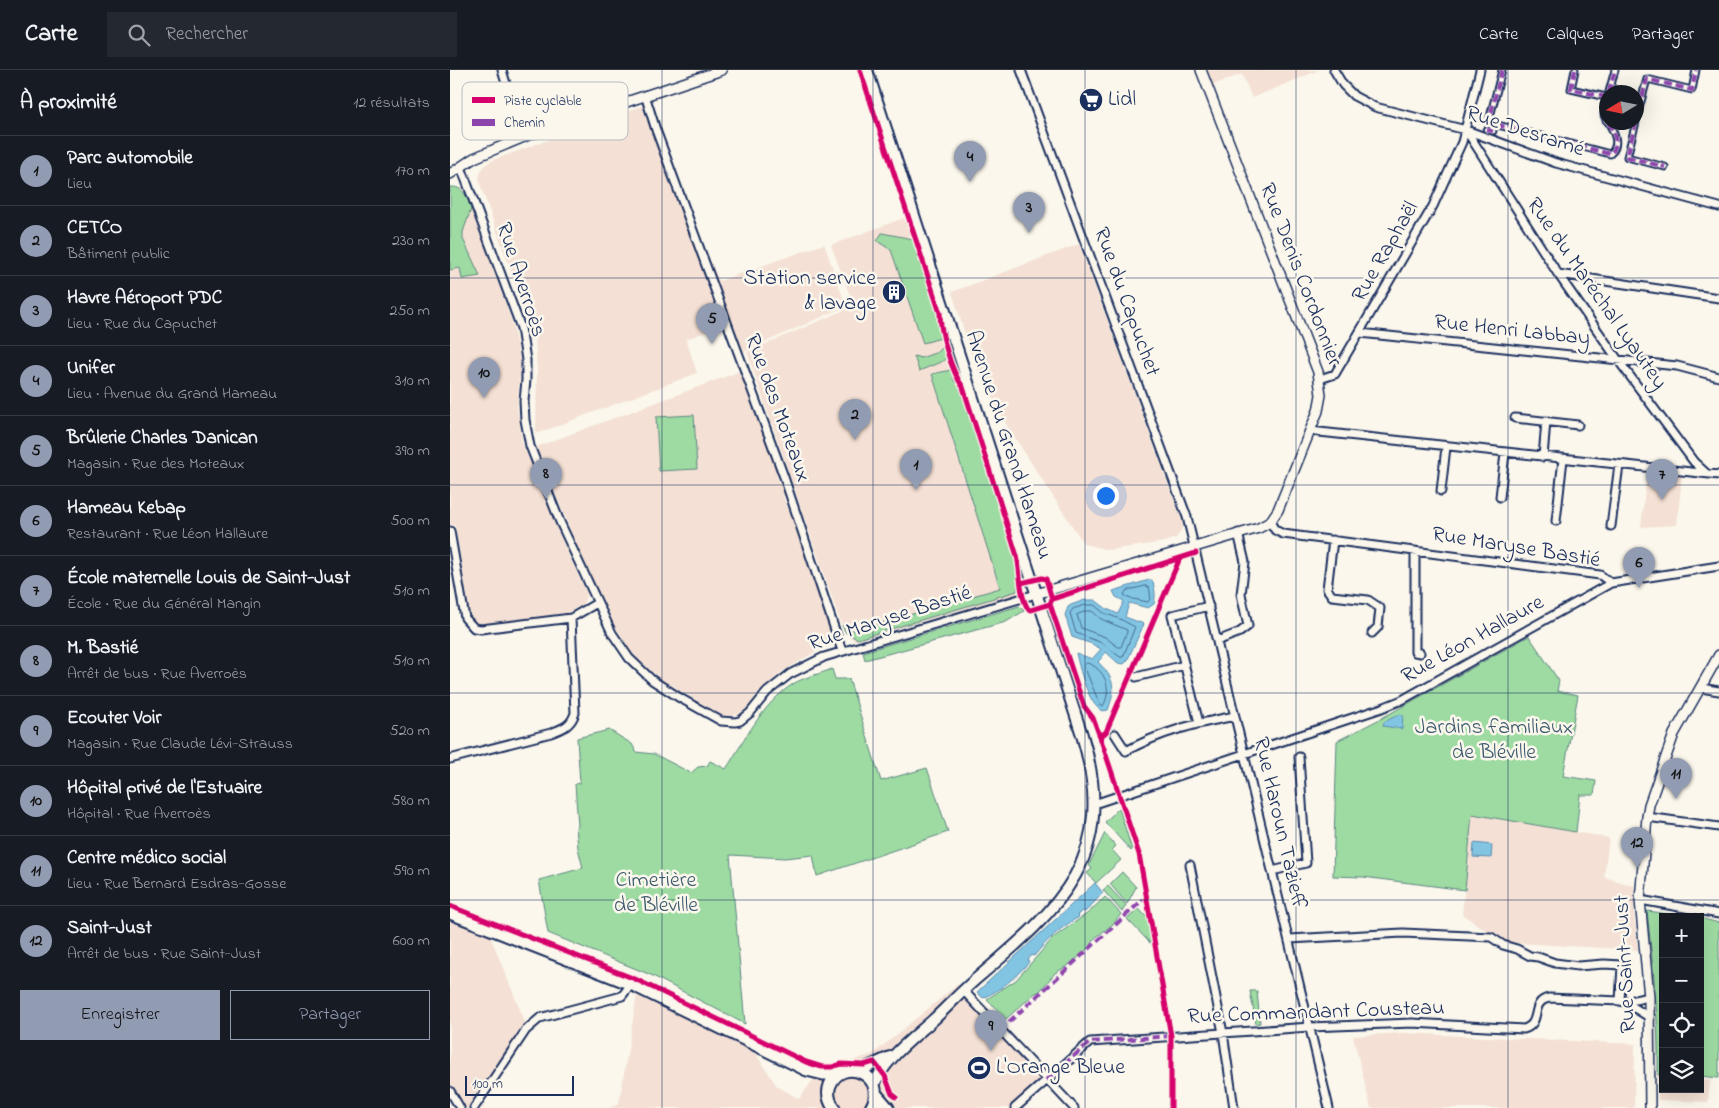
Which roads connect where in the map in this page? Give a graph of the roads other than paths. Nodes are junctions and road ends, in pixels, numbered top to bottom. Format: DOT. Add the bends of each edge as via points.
graph roads {
  1 [pos="502,70"];
  2 [pos="722,70"];
  3 [pos="868,70"];
  4 [pos="1021,70"];
  5 [pos="1201,70"];
  6 [pos="1334,70"];
  7 [pos="1480,70"];
  8 [pos="1502,70"];
  9 [pos="1576,70"];
  10 [pos="1615,70"];
  11 [pos="1696,70"];
  12 [pos="506,82"];
  13 [pos="1611,85"];
  14 [pos="1644,90"];
  15 [pos="645,95"];
  16 [pos="1599,95"];
  17 [pos="628,101"];
  18 [pos="1466,130"];
  19 [pos="1612,130"];
  20 [pos="1633,130"];
  21 [pos="517,140"];
  22 [pos="461,167"];
  23 [pos="1665,167"];
  24 [pos="450,174"];
  25 [pos="1719,207"];
  26 [pos="1558,274"];
  27 [pos="1719,298"];
  28 [pos="1360,333"];
  29 [pos="1618,360"];
  30 [pos="1719,377"];
  31 [pos="1320,379"];
  32 [pos="1515,418"];
  33 [pos="1546,421"];
  34 [pos="1578,425"];
  35 [pos="1310,431"];
  36 [pos="1446,447"];
  37 [pos="1504,453"];
  38 [pos="1543,457"];
  39 [pos="1563,459"];
  40 [pos="1619,465"];
  41 [pos="1706,473"];
  42 [pos="1719,475"];
  43 [pos="1441,491"];
  44 [pos="1500,498"];
  45 [pos="1556,521"];
  46 [pos="1270,522"];
  47 [pos="1611,526"];
  48 [pos="450,531"];
  49 [pos="1238,533"];
  50 [pos="1333,540"];
  51 [pos="1194,547"];
  52 [pos="1414,551"];
  53 [pos="1719,566"];
  54 [pos="1611,583"];
  55 [pos="1036,594"];
  56 [pos="597,603"];
  57 [pos="1209,606"];
  58 [pos="571,618"];
  59 [pos="1372,633"];
  60 [pos="1217,641"];
  61 [pos="842,651"];
  62 [pos="1420,653"];
  63 [pos="1719,655"];
  64 [pos="1185,665"];
  65 [pos="1136,677"];
  66 [pos="1701,688"];
  67 [pos="1719,691"];
  68 [pos="1235,716"];
  69 [pos="1199,723"];
  70 [pos="1115,734"];
  71 [pos="1244,754"];
  72 [pos="1300,757"];
  73 [pos="450,759"];
  74 [pos="1094,804"];
  75 [pos="1647,817"];
  76 [pos="1719,827"];
  77 [pos="1190,865"];
  78 [pos="1272,871"];
  79 [pos="1640,900"];
  80 [pos="450,913"];
  81 [pos="1719,914"];
  82 [pos="1289,939"];
  83 [pos="631,984"];
  84 [pos="963,990"];
  85 [pos="1649,997"];
  86 [pos="1622,1002"];
  87 [pos="1649,1017"];
  88 [pos="1310,1026"];
  89 [pos="1223,1033"];
  90 [pos="894,1056"];
  91 [pos="807,1070"];
  92 [pos="859,1072"];
  93 [pos="840,1073"];
  94 [pos="1046,1080"];
  95 [pos="875,1089"];
  96 [pos="829,1090"];
  97 [pos="450,1091"];
  98 [pos="460,1108"];
  99 [pos="474,1108"];
  100 [pos="834,1108"];
  101 [pos="871,1108"];
  102 [pos="888,1108"];
  103 [pos="1014,1108"];
  104 [pos="1074,1108"];
  105 [pos="1234,1108"];
  106 [pos="1329,1108"];
  107 [pos="1650,1108"];
  1 -- 12 [label="street"];
  2 -- 15 [label="street"];
  3 -- 55 [label="main road, Avenue du Grand Hameau"];
  4 -- 51 [label="street, Rue du Capuchet" via="1188,517"];
  5 -- 31 [label="street, Rue Denis Cordonnier"];
  6 -- 18 [label="street, Rue Desramé" via="1343,85 1364,103"];
  7 -- 18 [label="street, Rue Raphaël"];
  8 -- 19 [label="street" via="1490,117 1494,124 1610,154 1616,139"];
  9 -- 16 [label="street" via="1571,89"];
  10 -- 13 [label="street"];
  11 -- 14 [label="street" via="1692,90 1647,79"];
  15 -- 17 [label="street"];
  15 -- 61 [label="street, Rue des Moteaux" via="784,477"];
  18 -- 25 [label="street, Rue Desramé" via="1556,163"];
  18 -- 26 [label="street, Rue du Maréchal Lyautey"];
  18 -- 28 [label="street, Rue Raphaël" via="1433,206"];
  20 -- 23 [label="street" via="1624,155"];
  21 -- 22 [label="street" via="486,152"];
  22 -- 24 [label="street"];
  22 -- 56 [label="street, Rue Averroès" via="521,328 526,366 525,420 530,446"];
  26 -- 27 [label="street"];
  26 -- 29 [label="street, Rue du Maréchal Lyautey"];
  28 -- 29 [label="street, Rue Henri Labbay"];
  28 -- 31 [label="street, Rue Raphaël" via="1335,374"];
  29 -- 30 [label="street, Rue Henri Labbay" via="1677,366"];
  29 -- 41 [label="street, Rue du Maréchal Lyautey" via="1694,462"];
  31 -- 35 [label="street, Rue Denis Cordonnier" via="1321,395"];
  32 -- 33 [label="street"];
  33 -- 34 [label="street"];
  33 -- 38 [label="street"];
  35 -- 36 [label="street"];
  35 -- 46 [label="street, Rue Denis Cordonnier"];
  36 -- 37 [label="street"];
  36 -- 43 [label="street"];
  37 -- 38 [label="street"];
  37 -- 44 [label="street"];
  38 -- 39 [label="street"];
  39 -- 40 [label="street"];
  39 -- 45 [label="street"];
  40 -- 41 [label="street"];
  40 -- 47 [label="street"];
  41 -- 42 [label="street"];
  46 -- 49 [label="street, Rue Maryse Bastié"];
  46 -- 50 [label="street, Rue Maryse Bastié" via="1283,534"];
  48 -- 58 [label="street" via="465,618 474,628"];
  49 -- 51 [label="street, Rue Maryse Bastié"];
  49 -- 60 [label="street" via="1245,562 1241,594 1248,626"];
  50 -- 52 [label="street, Rue Maryse Bastié"];
  50 -- 59 [label="street" via="1327,589 1332,596 1368,600 1380,608 1378,627"];
  51 -- 55 [label="street, Rue Maryse Bastié"];
  51 -- 57 [label="street, Rue Haroun Tazieff"];
  52 -- 54 [label="street, Rue Maryse Bastié" via="1600,575"];
  52 -- 62 [label="street, Rue Maryse Bastié" via="1415,652"];
  53 -- 54 [label="street, Rue Léon Hallaure"];
  54 -- 71 [label="street, Rue Léon Hallaure" via="1402,700"];
  55 -- 61 [label="street, Rue Maryse Bastié"];
  55 -- 74 [label="main road, Avenue du Grand Hameau" via="1086,749"];
  56 -- 58 [label="street"];
  56 -- 61 [label="street, Rue Maryse Bastié" via="618,643 637,666 673,694 721,721 740,721 767,692 790,674"];
  57 -- 60 [label="street, Rue Haroun Tazieff"];
  57 -- 64 [label="street" via="1172,615"];
  58 -- 73 [label="street" via="573,721 551,733"];
  60 -- 68 [label="street, Rue Haroun Tazieff"];
  63 -- 66 [label="street, Rue Saint-Just"];
  64 -- 65 [label="street"];
  64 -- 69 [label="street"];
  66 -- 67 [label="street"];
  66 -- 75 [label="street, Rue Saint-Just" via="1674,734"];
  68 -- 69 [label="street"];
  68 -- 71 [label="street, Rue Haroun Tazieff"];
  69 -- 70 [label="street" via="1149,738 1126,750"];
  71 -- 74 [label="street, Rue Léon Hallaure"];
  71 -- 78 [label="street, Rue Haroun Tazieff"];
  72 -- 78 [label="street" via="1306,863"];
  74 -- 84 [label="main road, Avenue du Grand Hameau" via="1084,856 1064,895 1036,926"];
  75 -- 76 [label="street"];
  75 -- 79 [label="street, Rue Saint-Just"];
  77 -- 89 [label="street"];
  78 -- 82 [label="street, Rue Haroun Tazieff"];
  79 -- 81 [label="street"];
  79 -- 85 [label="street, Rue Saint-Just"];
  80 -- 83 [label="main road"];
  82 -- 86 [label="street" via="1403,933 1491,938 1530,956 1555,963 1622,965"];
  82 -- 88 [label="street, Rue Haroun Tazieff"];
  83 -- 91 [label="main road"];
  83 -- 99 [label="street" via="622,996 540,1018 526,1030"];
  84 -- 90 [label="main road, Avenue du Grand Hameau"];
  84 -- 94 [label="street"];
  85 -- 86 [label="street, Rue Commandant Cousteau"];
  85 -- 87 [label="street, Rue Saint-Just"];
  86 -- 87 [label="street"];
  86 -- 88 [label="street, Rue Commandant Cousteau" via="1544,999 1540,1001 1534,1022 1524,1030 1412,1023"];
  87 -- 107 [label="street, Rue Saint-Just"];
  88 -- 89 [label="street, Rue Commandant Cousteau"];
  88 -- 106 [label="street, Rue Haroun Tazieff"];
  89 -- 94 [label="street, Rue Commandant Cousteau" via="1090,1042"];
  89 -- 105 [label="street"];
  90 -- 92 [label="main road, Avenue du Grand Hameau"];
  90 -- 95 [label="main road, Avenue du Grand Hameau" via="876,1080"];
  91 -- 93 [label="main road" via="823,1074"];
  91 -- 96 [label="main road"];
  92 -- 93 [label="main road"];
  92 -- 95 [label="main road" via="870,1079"];
  93 -- 96 [label="main road"];
  94 -- 103 [label="street, Rue Commandant Cousteau"];
  94 -- 104 [label="street"];
  95 -- 101 [label="main road"];
  95 -- 102 [label="main road"];
  96 -- 100 [label="main road"];
  97 -- 98 [label="street"];
}
